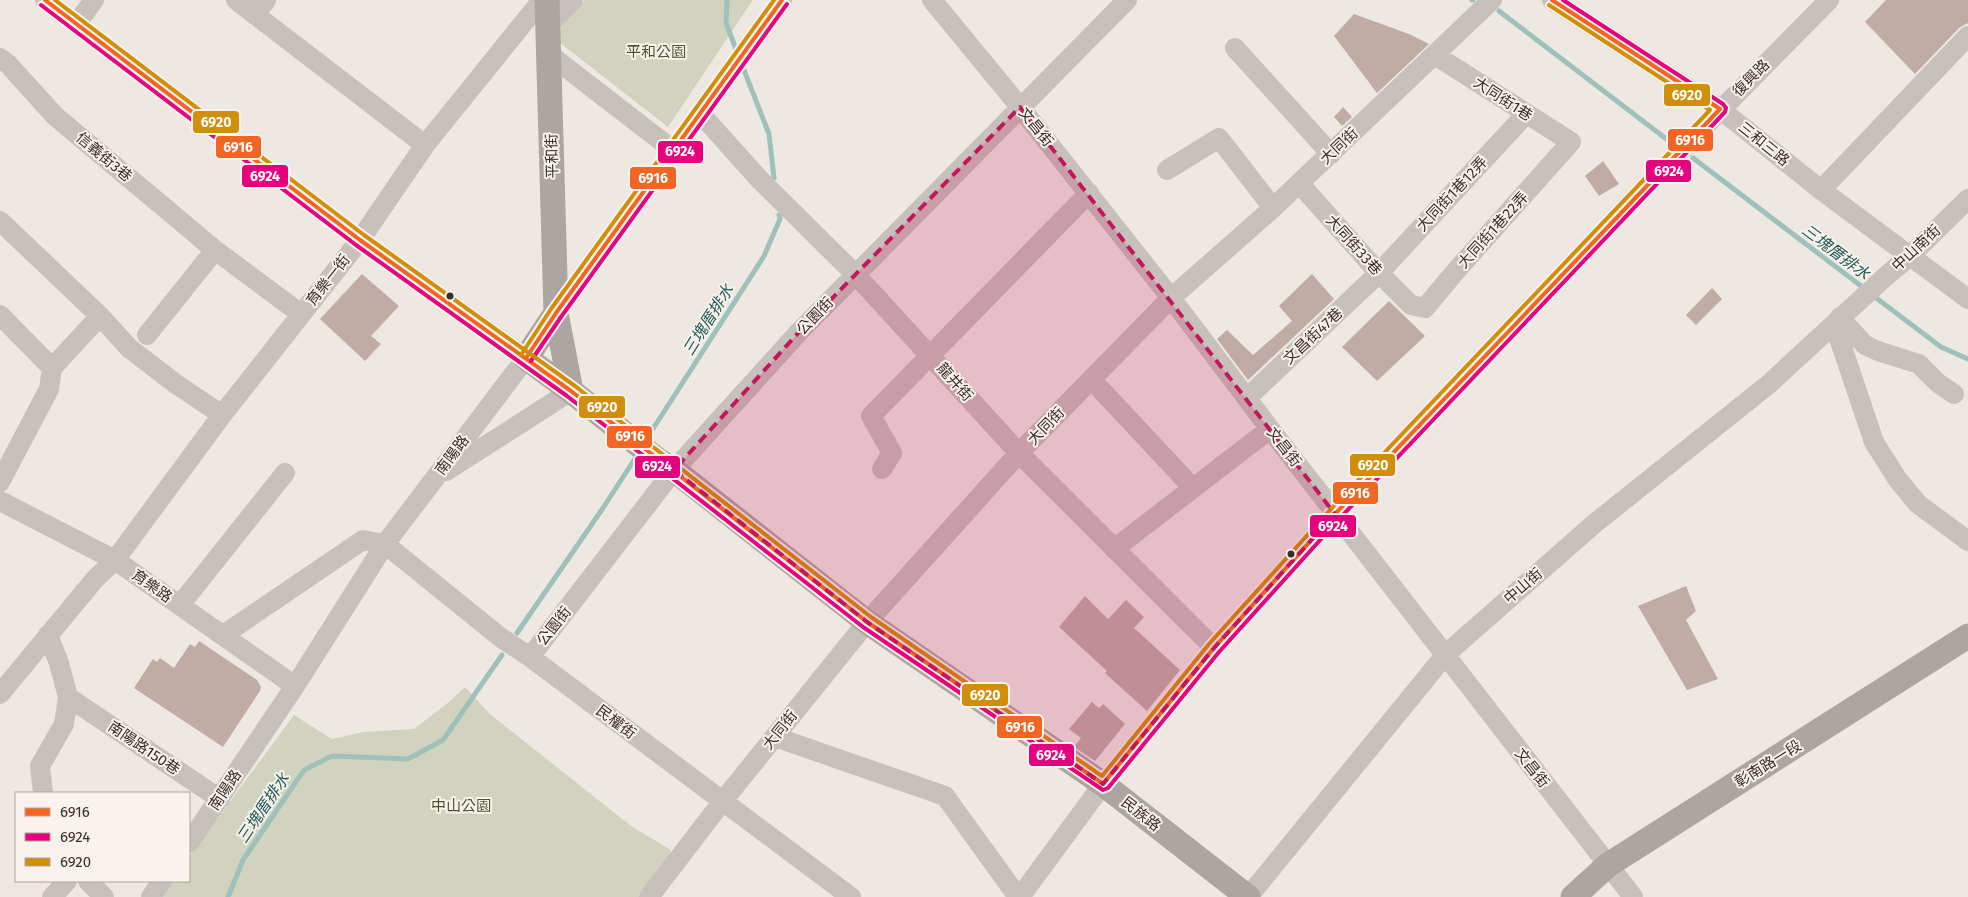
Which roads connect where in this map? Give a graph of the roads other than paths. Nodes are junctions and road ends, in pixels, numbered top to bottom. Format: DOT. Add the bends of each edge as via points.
graph roads {
  1 [pos="45,0"];
  2 [pos="94,0"];
  3 [pos="236,0"];
  4 [pos="542,0"];
  5 [pos="573,0"];
  6 [pos="782,0"];
  7 [pos="932,0"];
  8 [pos="1127,0"];
  9 [pos="1492,0"];
  10 [pos="1552,0"];
  11 [pos="1829,0"];
  12 [pos="260,7"];
  13 [pos="548,12"];
  14 [pos="77,23"];
  15 [pos="1968,36"];
  16 [pos="1235,48"];
  17 [pos="550,55"];
  18 [pos="1435,55"];
  19 [pos="0,58"];
  20 [pos="1020,107"];
  21 [pos="1720,109"];
  22 [pos="700,113"];
  23 [pos="1526,114"];
  24 [pos="1571,142"];
  25 [pos="425,145"];
  26 [pos="673,150"];
  27 [pos="1331,154"];
  28 [pos="1167,170"];
  29 [pos="1300,183"];
  30 [pos="1821,190"];
  31 [pos="1089,194"];
  32 [pos="1968,199"];
  33 [pos="1273,208"];
  34 [pos="0,221"];
  35 [pos="360,240"];
  36 [pos="216,250"];
  37 [pos="1911,255"];
  38 [pos="855,274"];
  39 [pos="1379,274"];
  40 [pos="1171,298"];
  41 [pos="1968,299"];
  42 [pos="1411,305"];
  43 [pos="556,313"];
  44 [pos="301,314"];
  45 [pos="1845,314"];
  46 [pos="0,315"];
  47 [pos="100,316"];
  48 [pos="146,335"];
  49 [pos="930,354"];
  50 [pos="526,358"];
  51 [pos="52,368"];
  52 [pos="1092,379"];
  53 [pos="571,391"];
  54 [pos="1954,394"];
  55 [pos="1247,398"];
  56 [pos="222,415"];
  57 [pos="1270,429"];
  58 [pos="1020,453"];
  59 [pos="882,469"];
  60 [pos="674,470"];
  61 [pos="285,473"];
  62 [pos="434,479"];
  63 [pos="0,482"];
  64 [pos="1193,488"];
  65 [pos="0,501"];
  66 [pos="1336,514"];
  67 [pos="1968,541"];
  68 [pos="384,544"];
  69 [pos="1114,549"];
  70 [pos="116,560"];
  71 [pos="180,605"];
  72 [pos="867,622"];
  73 [pos="223,634"];
  74 [pos="48,635"];
  75 [pos="1968,636"];
  76 [pos="1214,648"];
  77 [pos="1446,654"];
  78 [pos="530,658"];
  79 [pos="295,686"];
  80 [pos="0,694"];
  81 [pos="68,697"];
  82 [pos="775,737"];
  83 [pos="1103,784"];
  84 [pos="42,787"];
  85 [pos="56,792"];
  86 [pos="220,799"];
  87 [pos="722,802"];
  88 [pos="190,842"];
  89 [pos="1608,865"];
  90 [pos="66,882"];
  91 [pos="89,882"];
  92 [pos="161,882"];
  93 [pos="52,897"];
  94 [pos="104,897"];
  95 [pos="151,897"];
  96 [pos="649,897"];
  97 [pos="851,897"];
  98 [pos="1019,897"];
  99 [pos="1248,897"];
  100 [pos="1573,897"];
  101 [pos="1633,897"];
  1 -- 14 [label="street, 民族路"];
  2 -- 14 [label="street"];
  3 -- 12 [label="street"];
  4 -- 25 [label="street, 育樂一街"];
  5 -- 13 [label="street"];
  6 -- 22 [label="street, 南陽路"];
  7 -- 20 [label="street, 文昌街"];
  8 -- 20 [label="street, 公園街"];
  9 -- 18 [label="street, 大同街"];
  10 -- 21 [label="street, 三和三路"];
  11 -- 21 [label="street, 復興路"];
  12 -- 25 [label="street"];
  13 -- 17 [label="main road, 平和街"];
  14 -- 35 [label="street, 民族路"];
  15 -- 30 [label="street"];
  16 -- 27 [label="street"];
  17 -- 26 [label="street"];
  17 -- 43 [label="main road, 平和街"];
  18 -- 23 [label="street, 大同街1巷"];
  18 -- 27 [label="street, 大同街"];
  19 -- 36 [label="street, 信義街3巷" via="55,116"];
  20 -- 31 [label="street, 文昌街"];
  20 -- 38 [label="street, 公園街"];
  21 -- 30 [label="street, 三和三路"];
  21 -- 66 [label="street, 復興路"];
  22 -- 26 [label="street, 南陽路"];
  22 -- 38 [label="street, 龍井街" via="760,180"];
  23 -- 24 [label="street, 大同街1巷"];
  23 -- 39 [label="street, 大同街1巷12弄"];
  24 -- 42 [label="street, 大同街1巷22弄" via="1425,308"];
  25 -- 35 [label="street, 育樂一街"];
  26 -- 43 [label="street, 南陽路"];
  27 -- 29 [label="street, 大同街"];
  28 -- 33 [label="street" via="1219,138"];
  29 -- 33 [label="street, 大同街"];
  29 -- 39 [label="street, 大同街33巷"];
  30 -- 37 [label="street, 三和三路"];
  31 -- 40 [label="street, 文昌街"];
  31 -- 49 [label="street"];
  32 -- 37 [label="street, 中山南街"];
  33 -- 40 [label="street, 大同街"];
  34 -- 47 [label="street"];
  35 -- 44 [label="street, 育樂一街"];
  35 -- 50 [label="street, 民族路"];
  36 -- 44 [label="street, 信義街3巷"];
  36 -- 48 [label="street"];
  37 -- 41 [label="street, 三和三路"];
  37 -- 45 [label="street, 中山南街"];
  38 -- 49 [label="street, 龍井街"];
  38 -- 60 [label="street, 公園街"];
  39 -- 42 [label="street, 大同街33巷"];
  39 -- 55 [label="street, 文昌街47巷"];
  40 -- 52 [label="street, 大同街"];
  40 -- 55 [label="street, 文昌街"];
  43 -- 50 [label="main road, 南陽路"];
  43 -- 53 [label="main road, 平和街"];
  44 -- 56 [label="street, 育樂一街"];
  45 -- 54 [label="street" via="1865,345 1919,364"];
  45 -- 67 [label="street" via="1839,338 1874,442 1918,504"];
  45 -- 77 [label="street, 中山街" via="1769,384 1594,524"];
  46 -- 51 [label="street"];
  47 -- 51 [label="street"];
  47 -- 56 [label="street" via="129,348"];
  49 -- 58 [label="street, 龍井街"];
  49 -- 59 [label="street" via="871,416 892,454"];
  50 -- 53 [label="main road, 民族路"];
  50 -- 62 [label="street, 南陽路"];
  51 -- 63 [label="street" via="48,389"];
  52 -- 58 [label="street, 大同街"];
  52 -- 64 [label="street"];
  53 -- 60 [label="main road, 民族路"];
  53 -- 62 [label="street"];
  55 -- 57 [label="street, 文昌街"];
  56 -- 70 [label="street, 育樂一街"];
  57 -- 64 [label="street"];
  57 -- 66 [label="street, 文昌街"];
  58 -- 69 [label="street, 龍井街"];
  58 -- 72 [label="street, 大同街"];
  60 -- 72 [label="main road, 民族路"];
  60 -- 78 [label="street, 公園街"];
  61 -- 71 [label="street"];
  62 -- 68 [label="street, 南陽路"];
  64 -- 69 [label="street"];
  65 -- 70 [label="street, 育樂路"];
  66 -- 76 [label="street, 復興路"];
  66 -- 77 [label="street, 文昌街"];
  68 -- 73 [label="street" via="363,540"];
  68 -- 78 [label="street, 民權街"];
  68 -- 79 [label="street, 南陽路"];
  69 -- 76 [label="street, 龍井街"];
  70 -- 71 [label="street, 育樂路"];
  70 -- 74 [label="street, 育樂一街" via="95,579"];
  71 -- 73 [label="street, 育樂路"];
  72 -- 82 [label="street, 大同街"];
  72 -- 83 [label="main road, 民族路"];
  73 -- 79 [label="street, 育樂路"];
  74 -- 80 [label="street, 育樂一街"];
  74 -- 81 [label="street"];
  75 -- 89 [label="main road, 彰南路一段"];
  76 -- 83 [label="street, 復興路"];
  77 -- 89 [label="street, 文昌街"];
  77 -- 99 [label="street, 中山街"];
  78 -- 87 [label="street, 民權街"];
  79 -- 86 [label="street, 南陽路"];
  81 -- 84 [label="street" via="64,724 40,766"];
  81 -- 86 [label="street, 南陽路150巷"];
  82 -- 87 [label="street, 大同街"];
  82 -- 98 [label="street" via="945,796"];
  83 -- 98 [label="street, 復興路"];
  83 -- 99 [label="main road, 民族路"];
  84 -- 85 [label="street"];
  86 -- 88 [label="street, 南陽路"];
  87 -- 96 [label="street, 大同街"];
  87 -- 97 [label="street, 民權街"];
  89 -- 100 [label="main road, 彰南路一段"];
  89 -- 101 [label="street, 文昌街"];
  90 -- 93 [label="street"];
  91 -- 94 [label="street"];
  92 -- 95 [label="street"];
}
